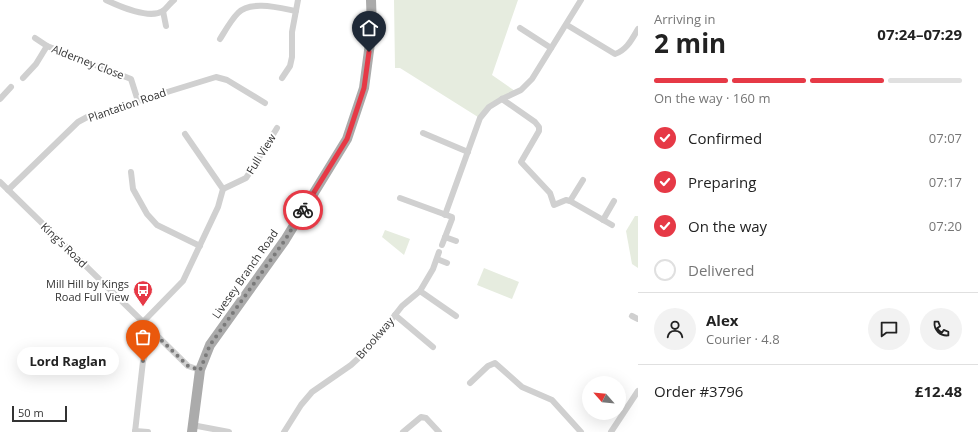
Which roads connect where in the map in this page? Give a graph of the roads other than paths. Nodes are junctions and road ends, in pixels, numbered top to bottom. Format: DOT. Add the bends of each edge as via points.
graph roads {
  1 [pos="106,0"];
  2 [pos="174,0"];
  3 [pos="298,0"];
  4 [pos="371,0"];
  5 [pos="581,0"];
  6 [pos="163,11"];
  7 [pos="296,11"];
  8 [pos="566,24"];
  9 [pos="166,26"];
  10 [pos="520,28"];
  11 [pos="638,31"];
  12 [pos="35,38"];
  13 [pos="220,39"];
  14 [pos="47,46"];
  15 [pos="551,48"];
  16 [pos="23,78"];
  17 [pos="282,78"];
  18 [pos="12,87"];
  19 [pos="0,99"];
  20 [pos="502,99"];
  21 [pos="138,101"];
  22 [pos="265,103"];
  23 [pos="277,128"];
  24 [pos="423,133"];
  25 [pos="185,134"];
  26 [pos="468,152"];
  27 [pos="131,172"];
  28 [pos="583,180"];
  29 [pos="0,182"];
  30 [pos="222,188"];
  31 [pos="8,190"];
  32 [pos="400,198"];
  33 [pos="614,200"];
  34 [pos="570,201"];
  35 [pos="445,215"];
  36 [pos="603,220"];
  37 [pos="612,225"];
  38 [pos="445,237"];
  39 [pos="456,241"];
  40 [pos="442,245"];
  41 [pos="200,246"];
  42 [pos="439,252"];
  43 [pos="437,259"];
  44 [pos="447,263"];
  45 [pos="420,291"];
  46 [pos="395,315"];
  47 [pos="456,316"];
  48 [pos="143,322"];
  49 [pos="153,332"];
  50 [pos="433,347"];
  51 [pos="200,370"];
  52 [pos="470,383"];
  53 [pos="638,391"];
  54 [pos="192,429"];
  55 [pos="135,431"];
  56 [pos="148,432"];
  57 [pos="229,432"];
  58 [pos="284,432"];
  59 [pos="403,432"];
  60 [pos="439,432"];
  61 [pos="581,432"];
  62 [pos="611,432"];
  1 -- 6 [label="street" via="130,10 155,14"];
  2 -- 6 [label="street"];
  3 -- 7 [label="street"];
  4 -- 51 [label="main road, Livesey Branch Road" via="372,28 364,88 347,139 285,240 210,345"];
  5 -- 8 [label="street"];
  6 -- 9 [label="street"];
  7 -- 13 [label="street" via="269,6 251,7 238,12"];
  7 -- 17 [label="street" via="292,32 292,57 290,66"];
  8 -- 11 [label="street" via="615,54 622,52"];
  8 -- 15 [label="street"];
  10 -- 15 [label="street"];
  12 -- 14 [label="street, Alderney Close"];
  14 -- 16 [label="street, Alderney Close"];
  14 -- 21 [label="street, Alderney Close" via="131,79"];
  15 -- 20 [label="street" via="532,80 521,90"];
  18 -- 19 [label="street"];
  20 -- 26 [label="street" via="489,107 480,118"];
  20 -- 34 [label="street" via="539,127 522,162 550,193 554,205"];
  21 -- 22 [label="street, Plantation Road" via="216,77 227,80"];
  21 -- 31 [label="street, Plantation Road" via="113,112 90,115 78,122"];
  23 -- 30 [label="street, Full View" via="246,178"];
  24 -- 26 [label="street"];
  25 -- 30 [label="street"];
  26 -- 35 [label="street"];
  27 -- 41 [label="street" via="133,189 157,226"];
  28 -- 34 [label="street"];
  29 -- 31 [label="street, King's Road"];
  30 -- 41 [label="street" via="218,207"];
  31 -- 48 [label="street, King's Road"];
  32 -- 35 [label="street"];
  33 -- 36 [label="street"];
  34 -- 36 [label="street"];
  35 -- 38 [label="street" via="452,218"];
  36 -- 37 [label="street"];
  38 -- 39 [label="street"];
  38 -- 40 [label="street"];
  41 -- 48 [label="street" via="183,281"];
  42 -- 43 [label="street, Brookway"];
  43 -- 44 [label="street"];
  43 -- 45 [label="street, Brookway"];
  45 -- 46 [label="street, Brookway" via="404,303"];
  45 -- 47 [label="street"];
  46 -- 50 [label="street"];
  46 -- 58 [label="street, Brookway" via="364,353 312,392"];
  48 -- 49 [label="street, King's Road"];
  49 -- 51 [label="street, King's Road" via="188,366"];
  49 -- 55 [label="street" via="143,361"];
  51 -- 54 [label="main road, Livesey Branch Road"];
  52 -- 61 [label="street" via="488,366 495,363 522,387 552,400"];
  53 -- 62 [label="street"];
  54 -- 57 [label="street"];
  55 -- 56 [label="street"];
  59 -- 60 [label="street" via="421,417 426,418"];
}
